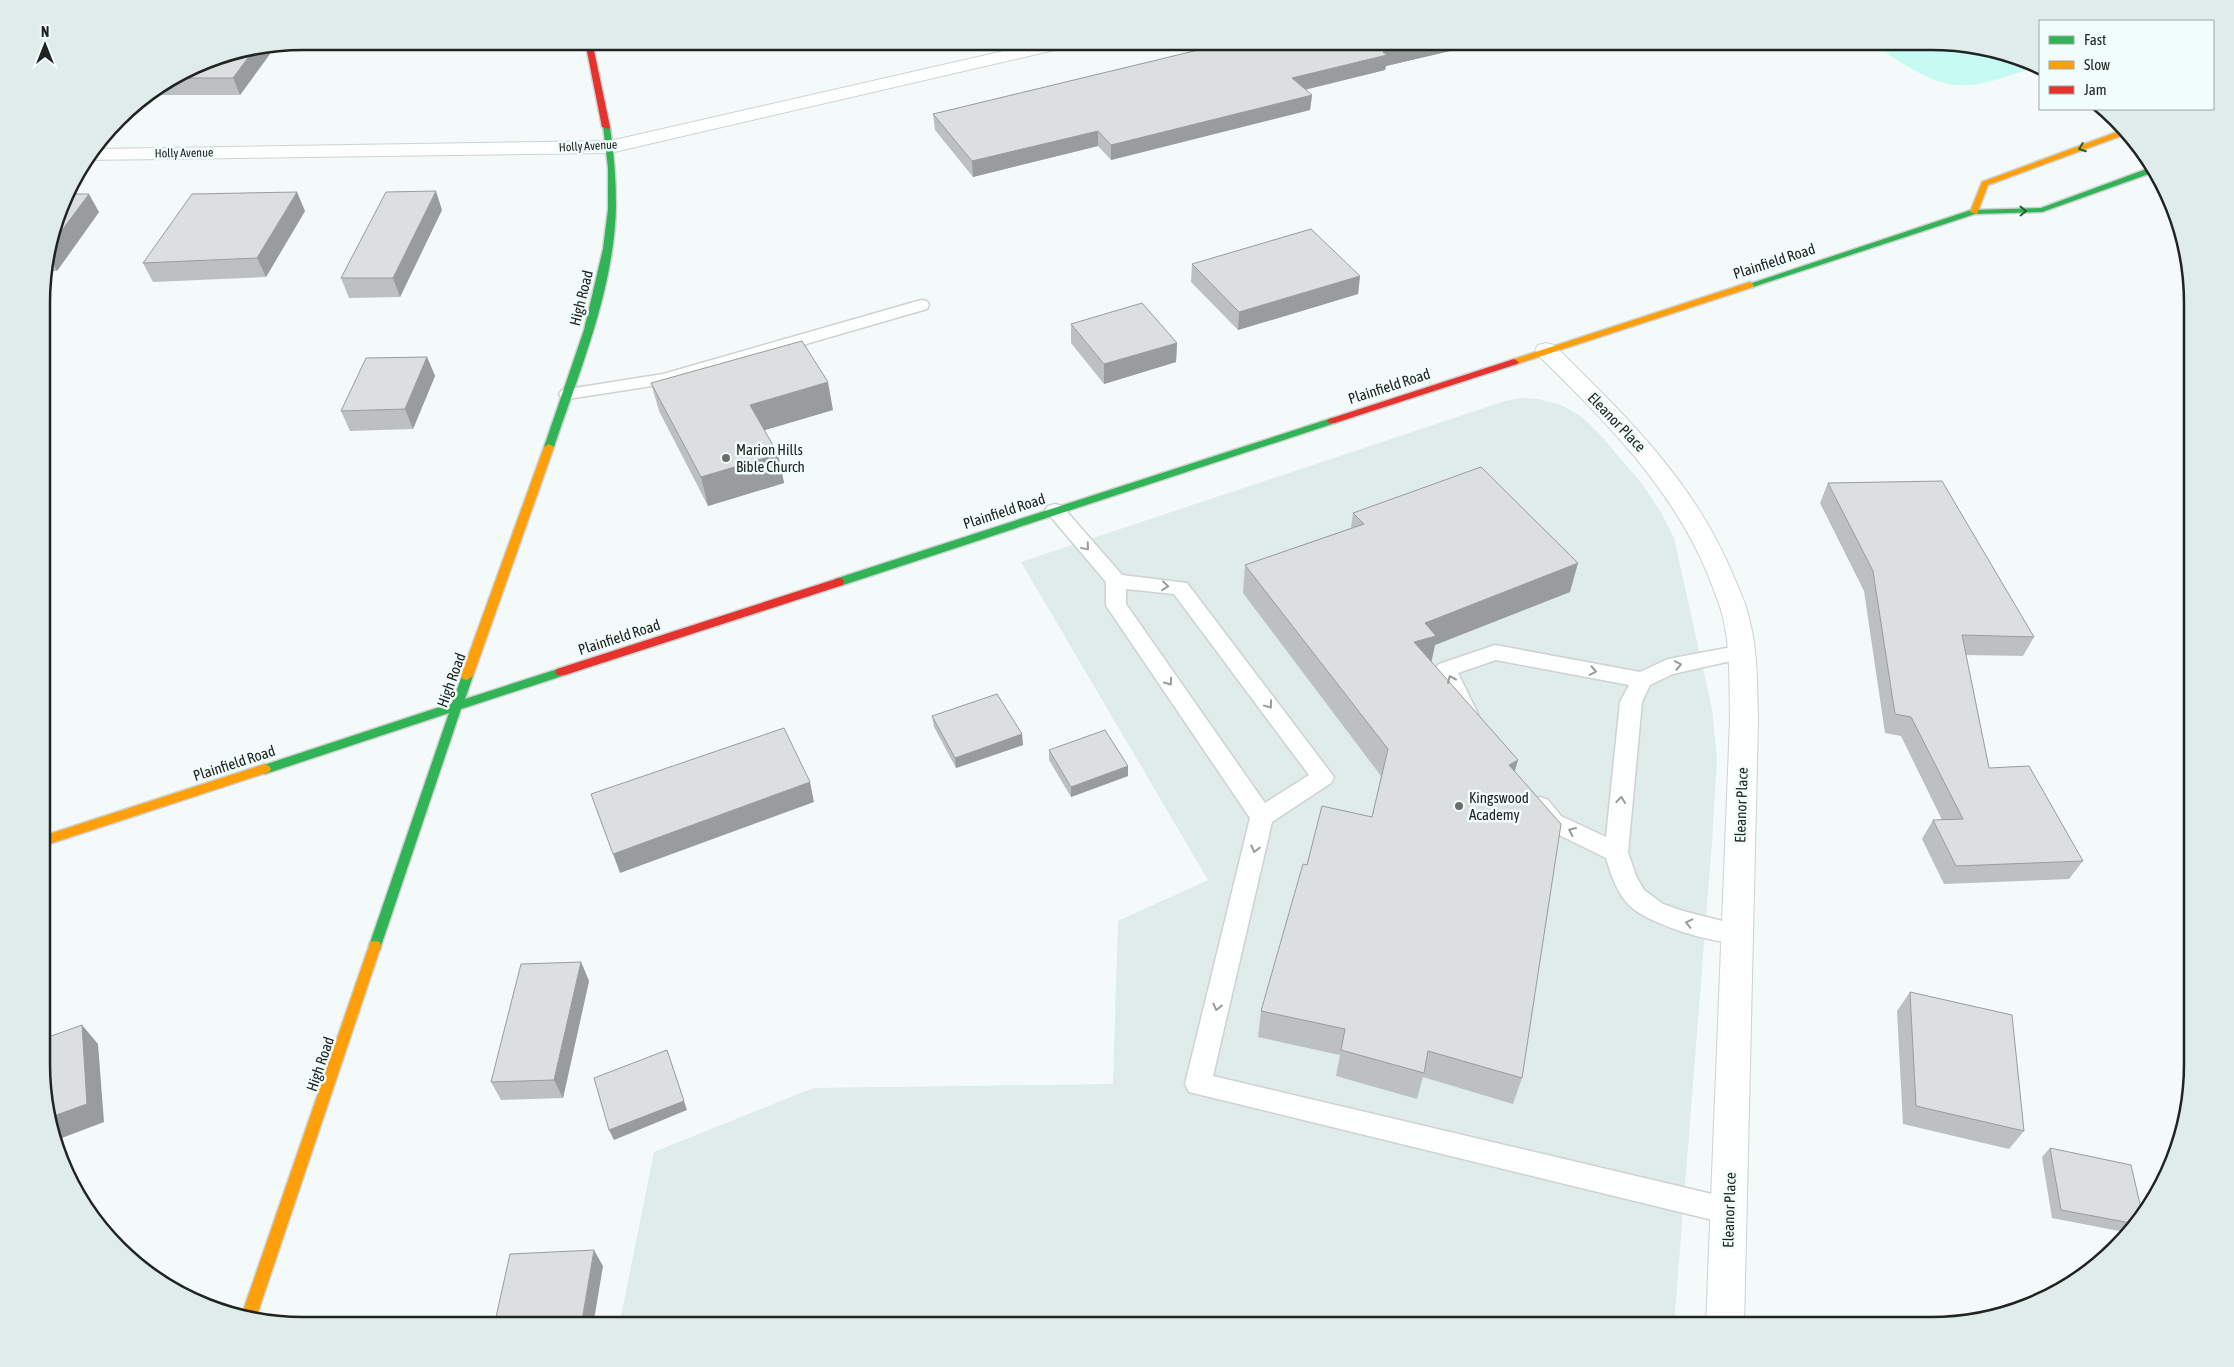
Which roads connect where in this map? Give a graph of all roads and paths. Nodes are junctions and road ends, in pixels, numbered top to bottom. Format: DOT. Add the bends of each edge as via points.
graph roads {
  1 [pos="590,50"];
  2 [pos="1033,50"];
  3 [pos="2119,134"];
  4 [pos="610,147"];
  5 [pos="98,155"];
  6 [pos="2147,172"];
  7 [pos="1974,212"];
  8 [pos="921,305"];
  9 [pos="1546,350"];
  10 [pos="568,394"];
  11 [pos="1055,510"];
  12 [pos="1116,581"];
  13 [pos="1742,652"];
  14 [pos="1642,680"];
  15 [pos="458,705"];
  16 [pos="1481,734"];
  17 [pos="1529,793"];
  18 [pos="1262,817"];
  19 [pos="50,839"];
  20 [pos="1616,852"];
  21 [pos="1737,934"];
  22 [pos="1729,1211"];
  23 [pos="250,1311"];
  24 [pos="1725,1317"];
  1 -- 4 [label="main road, High Road"];
  2 -- 4 [label="street, Holly Avenue"];
  3 -- 7 [label="main road, one-way" via="1985,184"];
  4 -- 5 [label="street, Holly Avenue"];
  4 -- 10 [label="main road, High Road" via="611,210 604,273"];
  7 -- 6 [label="main road, Plainfield Road, one-way" via="2042,210"];
  7 -- 9 [label="main road, Plainfield Road"];
  8 -- 10 [label="lane" via="665,379"];
  9 -- 11 [label="main road, Plainfield Road"];
  9 -- 13 [label="street, Eleanor Place" via="1650,457 1684,500 1714,555 1737,620"];
  10 -- 15 [label="main road, High Road"];
  11 -- 12 [label="lane, one-way"];
  11 -- 15 [label="main road, Plainfield Road"];
  12 -- 18 [label="lane, one-way" via="1116,605"];
  12 -- 18 [label="lane, one-way" via="1180,588 1323,777"];
  14 -- 13 [label="lane, one-way" via="1668,667"];
  13 -- 21 [label="street, Eleanor Place" via="1744,720"];
  16 -- 14 [label="lane, one-way" via="1469,719 1446,669 1496,652"];
  20 -- 14 [label="lane, one-way" via="1631,702"];
  15 -- 19 [label="main road, Plainfield Road"];
  15 -- 23 [label="main road, High Road"];
  20 -- 17 [label="lane, one-way" via="1554,822"];
  18 -- 22 [label="lane, one-way" via="1198,1084"];
  21 -- 20 [label="lane, one-way" via="1671,919 1637,899 1620,869"];
  21 -- 22 [label="street, Eleanor Place"];
  22 -- 24 [label="street, Eleanor Place"];
}
